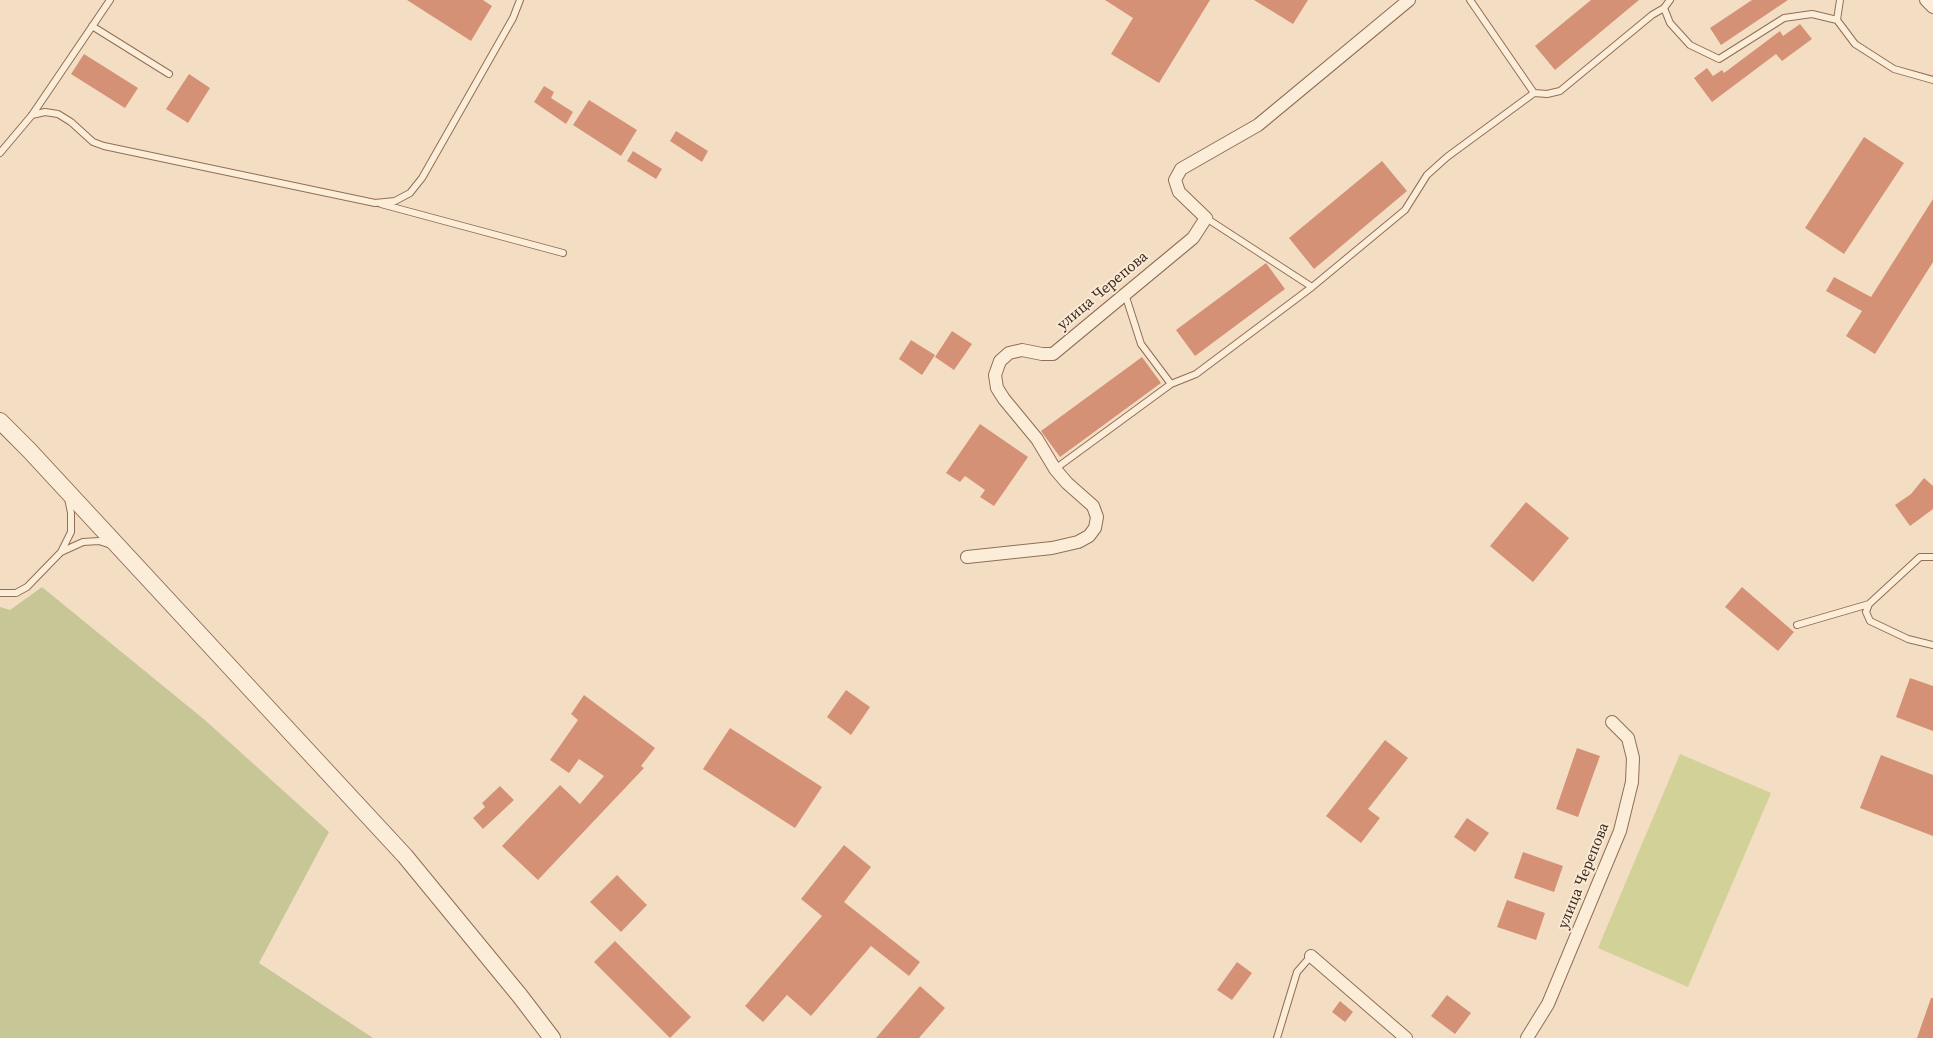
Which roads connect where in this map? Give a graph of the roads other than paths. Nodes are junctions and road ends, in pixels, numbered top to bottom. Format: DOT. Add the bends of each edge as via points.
graph roads {
  1 [pos="110,0"];
  2 [pos="520,0"];
  3 [pos="1409,0"];
  4 [pos="1470,0"];
  5 [pos="1670,0"];
  6 [pos="1840,0"];
  7 [pos="1926,0"];
  8 [pos="1933,7"];
  9 [pos="1664,8"];
  10 [pos="1837,20"];
  11 [pos="92,26"];
  12 [pos="169,74"];
  13 [pos="1933,80"];
  14 [pos="1534,92"];
  15 [pos="32,115"];
  16 [pos="0,152"];
  17 [pos="375,203"];
  18 [pos="1206,218"];
  19 [pos="563,253"];
  20 [pos="1312,288"];
  21 [pos="1125,294"];
  22 [pos="1171,384"];
  23 [pos="0,421"];
  24 [pos="1056,469"];
  25 [pos="66,490"];
  26 [pos="119,547"];
  27 [pos="61,552"];
  28 [pos="1933,556"];
  29 [pos="967,557"];
  30 [pos="0,593"];
  31 [pos="1869,604"];
  32 [pos="1797,625"];
  33 [pos="1933,645"];
  34 [pos="1612,722"];
  35 [pos="1311,956"];
  36 [pos="552,1038"];
  37 [pos="1277,1038"];
  38 [pos="1406,1038"];
  39 [pos="1527,1038"];
  1 -- 11 [label="lane"];
  2 -- 17 [label="lane" via="513,18 422,178 410,193 396,201"];
  3 -- 18 [label="street" via="1258,126 1181,169 1175,180 1179,192"];
  4 -- 14 [label="lane"];
  5 -- 9 [label="lane"];
  6 -- 10 [label="lane"];
  7 -- 8 [label="street"];
  9 -- 10 [label="lane" via="1670,23 1690,45 1719,59 1784,18 1812,14"];
  9 -- 14 [label="lane" via="1560,91"];
  10 -- 13 [label="lane" via="1855,44 1894,69"];
  11 -- 12 [label="lane"];
  11 -- 15 [label="lane"];
  14 -- 20 [label="lane" via="1447,157 1428,175 1405,210"];
  15 -- 16 [label="lane"];
  15 -- 17 [label="lane" via="58,114 104,146"];
  17 -- 19 [label="lane"];
  18 -- 20 [label="lane"];
  18 -- 21 [label="street, улица Черепова" via="1193,238"];
  20 -- 22 [label="lane" via="1196,374"];
  21 -- 22 [label="lane" via="1141,344"];
  21 -- 24 [label="street, улица Черепова" via="1053,354 1022,350 1009,353 994,375 1004,399 1037,439"];
  22 -- 24 [label="lane"];
  23 -- 25 [label="street"];
  24 -- 29 [label="street, улица Черепова" via="1093,506 1098,517 1089,536 1052,548"];
  25 -- 26 [label="street"];
  25 -- 27 [label="lane" via="72,513 71,532"];
  26 -- 27 [label="lane" via="100,541 83,542"];
  26 -- 36 [label="street" via="405,856"];
  27 -- 30 [label="lane" via="27,586 16,593"];
  28 -- 31 [label="lane" via="1920,557"];
  31 -- 32 [label="lane"];
  31 -- 33 [label="lane" via="1866,612 1870,621 1908,639"];
  34 -- 39 [label="street, улица Черепова" via="1628,738 1633,758 1632,782 1620,831 1548,1004"];
  35 -- 37 [label="lane" via="1297,972"];
  35 -- 38 [label="street"];
}
